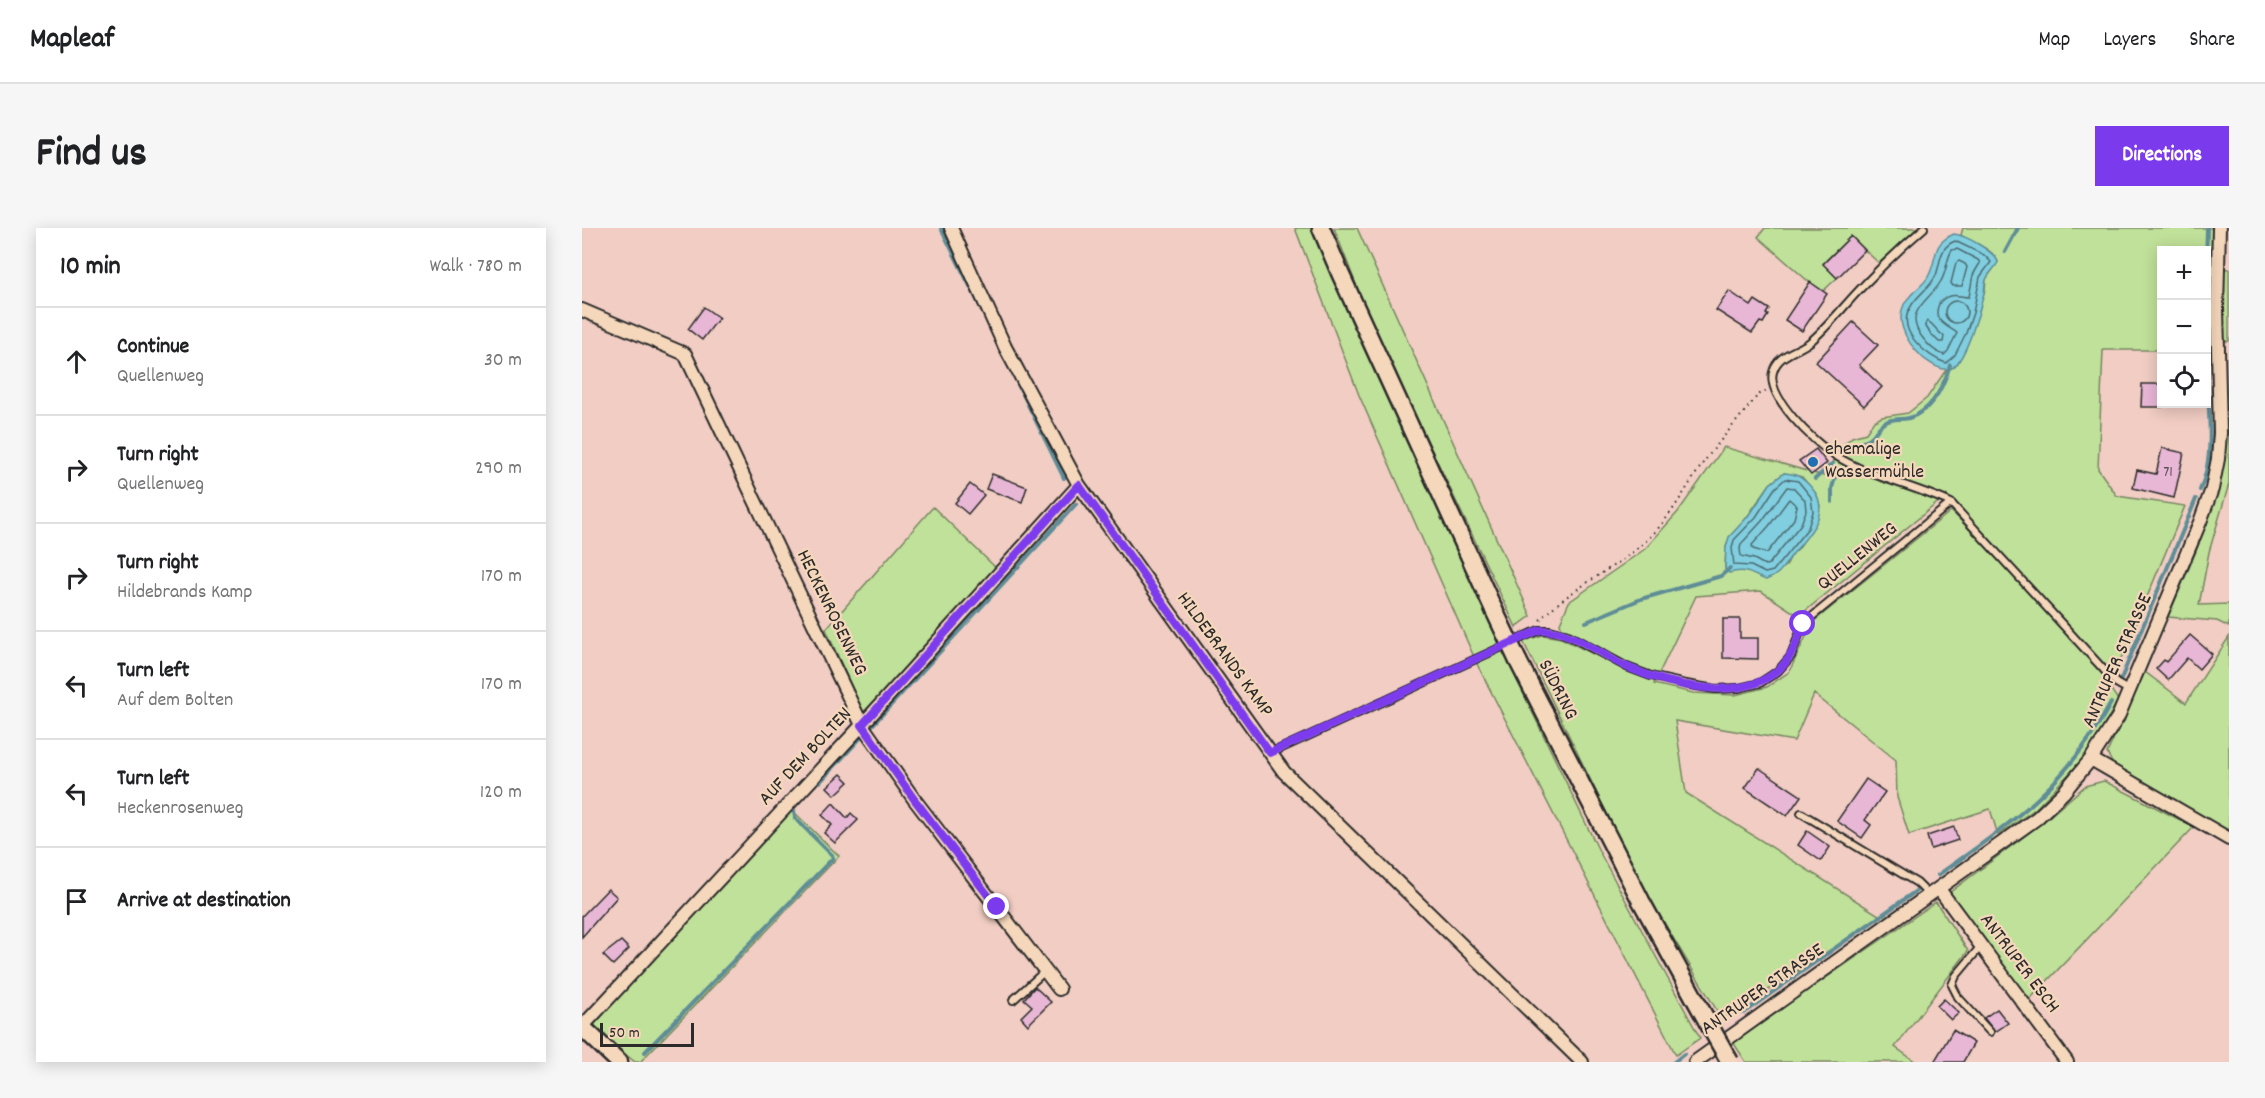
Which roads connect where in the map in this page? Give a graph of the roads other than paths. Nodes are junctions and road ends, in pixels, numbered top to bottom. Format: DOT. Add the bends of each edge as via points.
graph roads {
  1 [pos="951,228"];
  2 [pos="1321,228"];
  3 [pos="1924,228"];
  4 [pos="2219,228"];
  5 [pos="582,310"];
  6 [pos="1079,485"];
  7 [pos="1951,503"];
  8 [pos="2130,692"];
  9 [pos="862,725"];
  10 [pos="1270,753"];
  11 [pos="2091,759"];
  12 [pos="1801,813"];
  13 [pos="2229,839"];
  14 [pos="1934,892"];
  15 [pos="1981,946"];
  16 [pos="1045,971"];
  17 [pos="1059,989"];
  18 [pos="1013,1000"];
  19 [pos="582,1027"];
  20 [pos="1990,1032"];
  21 [pos="619,1062"];
  22 [pos="1582,1062"];
  23 [pos="1695,1062"];
  24 [pos="1730,1062"];
  25 [pos="2067,1062"];
  1 -- 6 [label="street, HILDEBRANDS KAMP" via="1005,347"];
  2 -- 24 [label="main road, SÜDRING, bridge" via="1518,661 1641,901"];
  3 -- 7 [label="lane" via="1811,341 1781,358 1772,379 1794,420 1832,454"];
  4 -- 8 [label="street, ANTRUPER STRASSE" via="2218,459 2200,522"];
  5 -- 9 [label="street, HECKENROSENWEG" via="685,354"];
  6 -- 9 [label="street, AUF DEM BOLTEN"];
  6 -- 10 [label="street, HILDEBRANDS KAMP"];
  7 -- 8 [label="lane" via="2116,683"];
  7 -- 10 [label="lane, QUELLENWEG" via="1803,624 1791,656 1760,683 1715,689 1686,684 1627,667 1568,635 1550,630 1528,633"];
  8 -- 11 [label="street, ANTRUPER STRASSE"];
  9 -- 16 [label="street, HECKENROSENWEG"];
  9 -- 19 [label="street, AUF DEM BOLTEN"];
  10 -- 22 [label="street, HILDEBRANDS KAMP" via="1284,772"];
  11 -- 13 [label="street"];
  11 -- 14 [label="street, ANTRUPER STRASSE" via="2037,818"];
  12 -- 14 [label="lane"];
  14 -- 15 [label="street, ANTRUPER ESCH"];
  14 -- 23 [label="street, ANTRUPER STRASSE"];
  15 -- 20 [label="lane" via="1952,984 1958,997"];
  15 -- 25 [label="street, ANTRUPER ESCH"];
  16 -- 17 [label="street, HECKENROSENWEG"];
  16 -- 18 [label="lane"];
  19 -- 21 [label="main road"];
}
